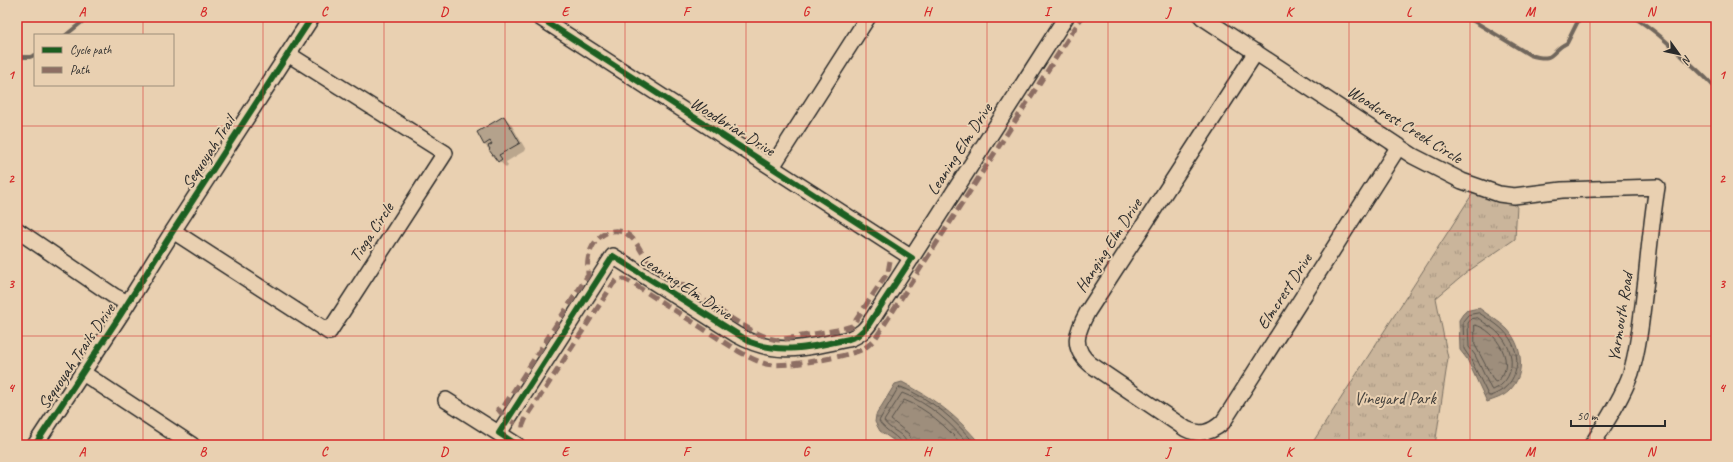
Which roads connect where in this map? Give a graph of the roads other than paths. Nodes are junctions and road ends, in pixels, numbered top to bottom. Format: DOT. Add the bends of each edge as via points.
graph roads {
  1 [pos="312,17"];
  2 [pos="539,17"];
  3 [pos="868,17"];
  4 [pos="1066,17"];
  5 [pos="1202,17"];
  6 [pos="1256,52"];
  7 [pos="288,54"];
  8 [pos="1399,146"];
  9 [pos="772,167"];
  10 [pos="1657,186"];
  11 [pos="17,230"];
  12 [pos="173,231"];
  13 [pos="912,258"];
  14 [pos="128,303"];
  15 [pos="82,373"];
  16 [pos="446,400"];
  17 [pos="1186,429"];
  18 [pos="499,433"];
  19 [pos="35,445"];
  20 [pos="192,445"];
  21 [pos="517,445"];
  22 [pos="1592,445"];
  1 -- 7 [label="street, Sequoyah Trail"];
  2 -- 9 [label="street, Woodbriar Drive"];
  3 -- 9 [label="street"];
  4 -- 13 [label="street, Leaning Elm Drive"];
  5 -- 6 [label="street, Woodcrest Creek Circle"];
  6 -- 8 [label="street, Woodcrest Creek Circle"];
  6 -- 17 [label="street, Hanging Elm Drive" via="1088,311 1076,338 1080,354 1090,364"];
  7 -- 12 [label="street, Sequoyah Trail"];
  7 -- 12 [label="street, Tioga Circle" via="445,153 329,332"];
  8 -- 10 [label="street, Woodcrest Creek Circle" via="1462,181 1506,195 1525,196 1562,190"];
  8 -- 17 [label="street, Elmcrest Drive" via="1223,422 1217,428 1202,434"];
  9 -- 13 [label="street, Woodbriar Drive"];
  10 -- 22 [label="street, Yarmouth Road" via="1640,333 1630,374"];
  11 -- 14 [label="street"];
  12 -- 14 [label="street, Sequoyah Trail"];
  13 -- 18 [label="street, Leaning Elm Drive" via="867,327 857,336 796,350 769,348 750,342 613,256"];
  14 -- 15 [label="street, Sequoyah Trails Drive"];
  15 -- 19 [label="street, Sequoyah Trails Drive"];
  15 -- 20 [label="street"];
  16 -- 18 [label="street"];
  18 -- 21 [label="street"];
}
